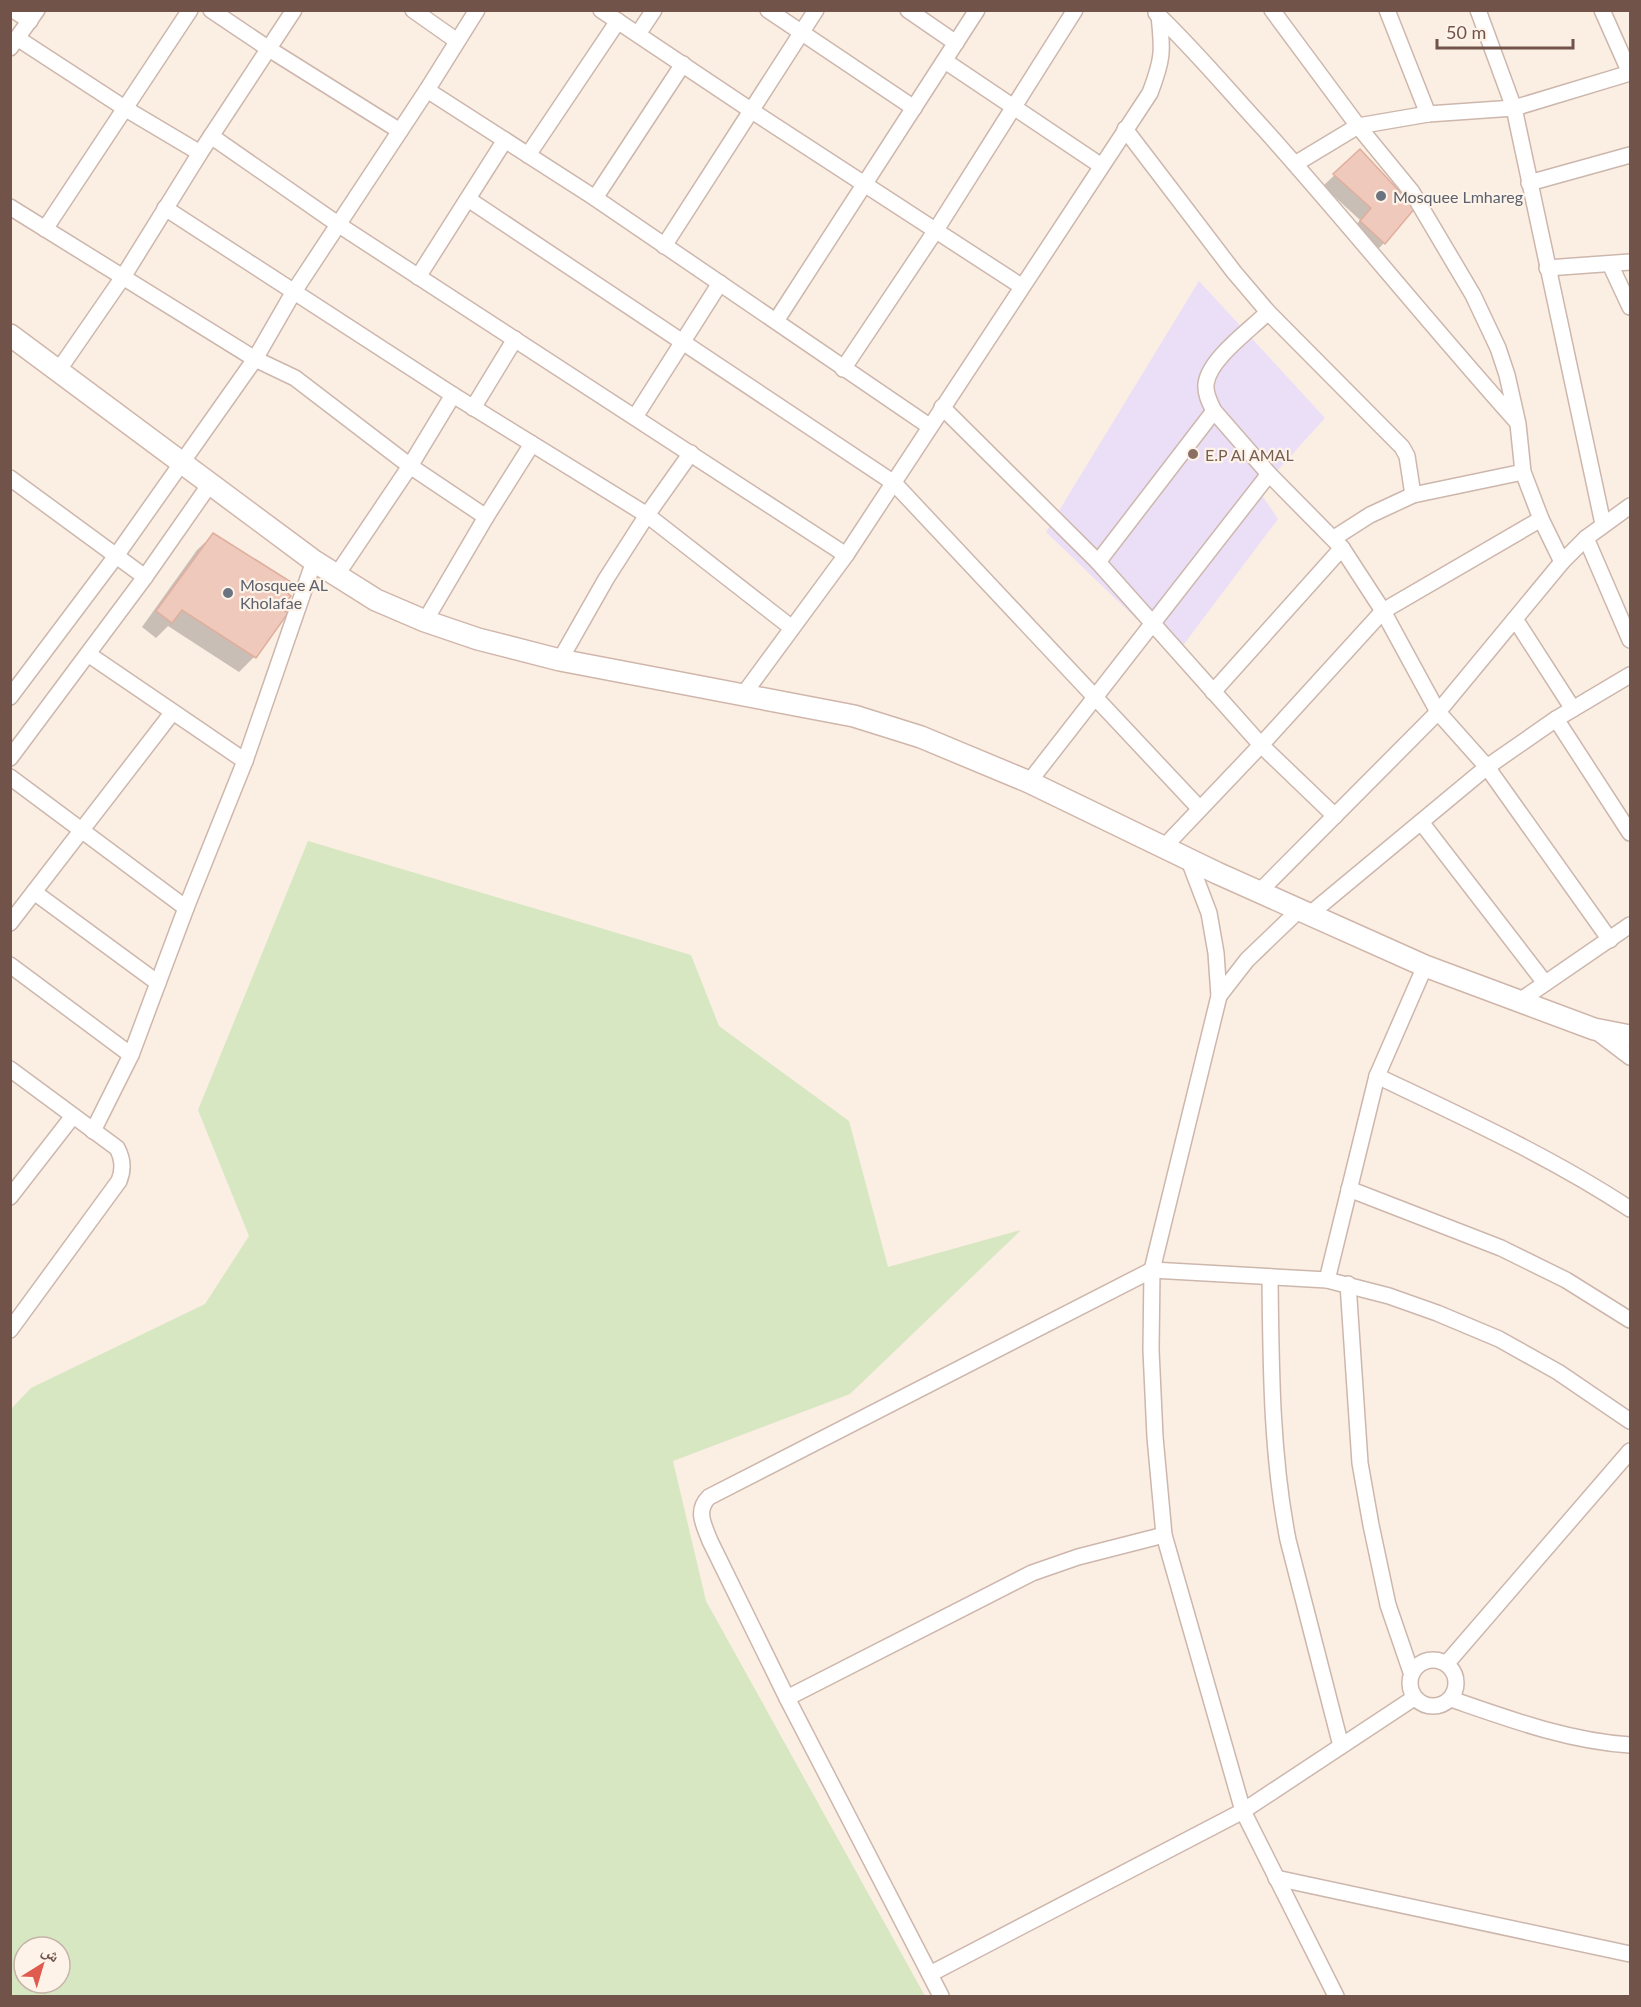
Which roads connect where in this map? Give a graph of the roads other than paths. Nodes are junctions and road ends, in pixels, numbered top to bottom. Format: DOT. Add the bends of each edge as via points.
graph roads {
  1 [pos="13,10"];
  2 [pos="190,10"];
  3 [pos="211,10"];
  4 [pos="294,10"];
  5 [pos="413,10"];
  6 [pos="477,10"];
  7 [pos="602,10"];
  8 [pos="654,10"];
  9 [pos="768,10"];
  10 [pos="816,10"];
  11 [pos="908,10"];
  12 [pos="977,10"];
  13 [pos="1076,10"];
  14 [pos="1272,10"];
  15 [pos="1387,10"];
  16 [pos="1478,10"];
  17 [pos="1602,10"];
  18 [pos="1156,13"];
  19 [pos="33,16"];
  20 [pos="618,21"];
  21 [pos="801,33"];
  22 [pos="638,34"];
  23 [pos="457,41"];
  24 [pos="14,43"];
  25 [pos="956,43"];
  26 [pos="269,49"];
  27 [pos="945,61"];
  28 [pos="683,64"];
  29 [pos="1630,73"];
  30 [pos="428,90"];
  31 [pos="1014,107"];
  32 [pos="914,108"];
  33 [pos="1514,108"];
  34 [pos="126,109"];
  35 [pos="752,111"];
  36 [pos="1428,114"];
  37 [pos="1358,126"];
  38 [pos="1125,129"];
  39 [pos="400,131"];
  40 [pos="211,136"];
  41 [pos="505,140"];
  42 [pos="200,153"];
  43 [pos="1630,155"];
  44 [pos="528,156"];
  45 [pos="1295,164"];
  46 [pos="1100,165"];
  47 [pos="865,183"];
  48 [pos="1529,183"];
  49 [pos="595,198"];
  50 [pos="468,200"];
  51 [pos="10,207"];
  52 [pos="165,208"];
  53 [pos="339,225"];
  54 [pos="45,229"];
  55 [pos="936,230"];
  56 [pos="664,246"];
  57 [pos="1630,262"];
  58 [pos="1610,264"];
  59 [pos="1547,268"];
  60 [pos="123,277"];
  61 [pos="418,277"];
  62 [pos="720,283"];
  63 [pos="1021,286"];
  64 [pos="293,293"];
  65 [pos="1630,307"];
  66 [pos="1268,312"];
  67 [pos="776,321"];
  68 [pos="10,335"];
  69 [pos="515,339"];
  70 [pos="682,343"];
  71 [pos="255,359"];
  72 [pos="843,369"];
  73 [pos="58,371"];
  74 [pos="453,395"];
  75 [pos="942,407"];
  76 [pos="473,408"];
  77 [pos="1214,411"];
  78 [pos="635,417"];
  79 [pos="1518,424"];
  80 [pos="929,426"];
  81 [pos="532,444"];
  82 [pos="691,453"];
  83 [pos="181,462"];
  84 [pos="410,466"];
  85 [pos="1523,472"];
  86 [pos="1269,474"];
  87 [pos="894,483"];
  88 [pos="13,484"];
  89 [pos="210,484"];
  90 [pos="1413,495"];
  91 [pos="1630,506"];
  92 [pos="647,515"];
  93 [pos="486,517"];
  94 [pos="1541,519"];
  95 [pos="1603,524"];
  96 [pos="1586,538"];
  97 [pos="1338,543"];
  98 [pos="846,555"];
  99 [pos="116,556"];
  100 [pos="314,561"];
  101 [pos="1098,562"];
  102 [pos="1562,562"];
  103 [pos="336,576"];
  104 [pos="145,577"];
  105 [pos="1383,611"];
  106 [pos="1515,619"];
  107 [pos="425,621"];
  108 [pos="1152,624"];
  109 [pos="792,628"];
  110 [pos="1630,640"];
  111 [pos="88,654"];
  112 [pos="560,660"];
  113 [pos="1630,675"];
  114 [pos="1213,692"];
  115 [pos="742,695"];
  116 [pos="1094,696"];
  117 [pos="10,697"];
  118 [pos="1573,709"];
  119 [pos="1438,712"];
  120 [pos="172,713"];
  121 [pos="1556,719"];
  122 [pos="1261,745"];
  123 [pos="10,758"];
  124 [pos="245,761"];
  125 [pos="1487,767"];
  126 [pos="10,777"];
  127 [pos="1029,782"];
  128 [pos="1200,809"];
  129 [pos="1335,816"];
  130 [pos="1421,822"];
  131 [pos="81,830"];
  132 [pos="1630,833"];
  133 [pos="1163,848"];
  134 [pos="1188,858"];
  135 [pos="1260,891"];
  136 [pos="34,892"];
  137 [pos="186,908"];
  138 [pos="1305,912"];
  139 [pos="10,923"];
  140 [pos="1630,925"];
  141 [pos="1610,940"];
  142 [pos="10,965"];
  143 [pos="1425,966"];
  144 [pos="158,983"];
  145 [pos="1545,983"];
  146 [pos="1219,996"];
  147 [pos="1518,1002"];
  148 [pos="1594,1029"];
  149 [pos="1630,1036"];
  150 [pos="131,1055"];
  151 [pos="1630,1057"];
  152 [pos="11,1071"];
  153 [pos="1377,1076"];
  154 [pos="73,1116"];
  155 [pos="93,1131"];
  156 [pos="1349,1189"];
  157 [pos="10,1197"];
  158 [pos="1630,1209"];
  159 [pos="1152,1270"];
  160 [pos="1270,1277"];
  161 [pos="1328,1280"];
  162 [pos="1348,1284"];
  163 [pos="1630,1320"];
  164 [pos="10,1330"];
  165 [pos="1630,1421"];
  166 [pos="1630,1451"];
  167 [pos="1164,1535"];
  168 [pos="1446,1663"];
  169 [pos="1412,1672"];
  170 [pos="787,1698"];
  171 [pos="1414,1698"];
  172 [pos="1450,1699"];
  173 [pos="1630,1745"];
  174 [pos="1341,1746"];
  175 [pos="1243,1811"];
  176 [pos="1276,1878"];
  177 [pos="1630,1954"];
  178 [pos="930,1974"];
  179 [pos="941,1996"];
  180 [pos="1336,1996"];
  1 -- 19 [label="street"];
  2 -- 34 [label="street"];
  3 -- 26 [label="street"];
  4 -- 26 [label="street"];
  5 -- 23 [label="street"];
  6 -- 23 [label="street"];
  7 -- 20 [label="street"];
  8 -- 22 [label="street"];
  9 -- 21 [label="street"];
  10 -- 21 [label="street"];
  11 -- 25 [label="street"];
  12 -- 25 [label="street"];
  13 -- 31 [label="street"];
  14 -- 37 [label="street"];
  15 -- 36 [label="street"];
  16 -- 33 [label="street"];
  17 -- 29 [label="street"];
  18 -- 38 [label="street" via="1162,54 1158,71 1150,93"];
  18 -- 45 [label="street"];
  19 -- 24 [label="street"];
  20 -- 22 [label="street"];
  20 -- 44 [label="street"];
  21 -- 32 [label="street"];
  21 -- 35 [label="street"];
  22 -- 28 [label="street"];
  23 -- 30 [label="street"];
  24 -- 34 [label="street"];
  25 -- 27 [label="street"];
  26 -- 39 [label="street"];
  26 -- 40 [label="street"];
  27 -- 31 [label="street"];
  27 -- 32 [label="street"];
  28 -- 35 [label="street"];
  28 -- 49 [label="street"];
  29 -- 33 [label="street"];
  30 -- 39 [label="street"];
  30 -- 41 [label="street"];
  31 -- 46 [label="street"];
  31 -- 55 [label="street"];
  32 -- 47 [label="street"];
  33 -- 36 [label="street"];
  33 -- 48 [label="street"];
  34 -- 42 [label="street"];
  34 -- 54 [label="street"];
  35 -- 47 [label="street"];
  35 -- 56 [label="street"];
  36 -- 37 [label="street"];
  37 -- 45 [label="street"];
  37 -- 79 [label="street" via="1412,192 1473,295 1498,348"];
  38 -- 46 [label="street"];
  38 -- 66 [label="street"];
  39 -- 53 [label="street"];
  40 -- 42 [label="street"];
  40 -- 53 [label="street"];
  41 -- 44 [label="street"];
  41 -- 50 [label="street"];
  42 -- 52 [label="street"];
  43 -- 48 [label="street"];
  44 -- 49 [label="street"];
  45 -- 79 [label="street"];
  46 -- 63 [label="street"];
  47 -- 55 [label="street"];
  47 -- 67 [label="street"];
  48 -- 59 [label="street"];
  49 -- 56 [label="street"];
  50 -- 61 [label="street"];
  50 -- 70 [label="street"];
  51 -- 54 [label="street"];
  52 -- 60 [label="street"];
  52 -- 64 [label="street"];
  53 -- 61 [label="street"];
  53 -- 64 [label="street"];
  54 -- 60 [label="street"];
  55 -- 63 [label="street"];
  55 -- 72 [label="street"];
  56 -- 62 [label="street"];
  57 -- 58 [label="street"];
  58 -- 59 [label="street"];
  58 -- 65 [label="street"];
  59 -- 95 [label="street"];
  60 -- 71 [label="street"];
  60 -- 73 [label="street"];
  61 -- 69 [label="street"];
  62 -- 67 [label="street"];
  62 -- 70 [label="street"];
  63 -- 75 [label="street"];
  64 -- 71 [label="street"];
  64 -- 74 [label="street"];
  66 -- 77 [label="street" via="1208,372 1205,386"];
  66 -- 90 [label="street" via="1402,447"];
  67 -- 72 [label="street"];
  68 -- 73 [label="main road"];
  69 -- 76 [label="street"];
  69 -- 78 [label="street"];
  70 -- 78 [label="street"];
  70 -- 87 [label="street"];
  71 -- 83 [label="street"];
  71 -- 84 [label="street" via="295,378"];
  72 -- 80 [label="street"];
  73 -- 83 [label="main road"];
  74 -- 76 [label="street"];
  74 -- 84 [label="street"];
  75 -- 80 [label="street"];
  75 -- 101 [label="street"];
  76 -- 81 [label="street"];
  77 -- 86 [label="street"];
  77 -- 101 [label="street"];
  78 -- 82 [label="street"];
  79 -- 85 [label="street"];
  80 -- 87 [label="street"];
  81 -- 92 [label="street"];
  81 -- 93 [label="street"];
  82 -- 92 [label="street"];
  82 -- 98 [label="street"];
  83 -- 89 [label="main road"];
  83 -- 99 [label="street"];
  84 -- 93 [label="street"];
  84 -- 103 [label="street"];
  85 -- 90 [label="street"];
  85 -- 94 [label="street"];
  86 -- 97 [label="street"];
  86 -- 108 [label="street"];
  87 -- 98 [label="street"];
  87 -- 116 [label="street"];
  88 -- 99 [label="street"];
  89 -- 100 [label="main road"];
  89 -- 104 [label="street"];
  90 -- 97 [label="street" via="1370,514"];
  91 -- 95 [label="street"];
  92 -- 109 [label="street"];
  92 -- 112 [label="street"];
  93 -- 107 [label="street"];
  94 -- 102 [label="street"];
  94 -- 105 [label="street"];
  95 -- 96 [label="street"];
  96 -- 102 [label="street"];
  96 -- 110 [label="street"];
  97 -- 105 [label="street"];
  97 -- 114 [label="street"];
  98 -- 109 [label="street"];
  99 -- 104 [label="street"];
  99 -- 117 [label="street"];
  100 -- 103 [label="main road"];
  100 -- 124 [label="street"];
  101 -- 108 [label="street"];
  102 -- 106 [label="street"];
  103 -- 107 [label="main road" via="376,600"];
  104 -- 111 [label="street"];
  105 -- 119 [label="street"];
  105 -- 122 [label="street"];
  106 -- 118 [label="street"];
  106 -- 119 [label="street"];
  107 -- 112 [label="main road"];
  108 -- 114 [label="street"];
  108 -- 116 [label="street"];
  109 -- 115 [label="street"];
  111 -- 120 [label="street"];
  111 -- 123 [label="street"];
  112 -- 115 [label="main road"];
  113 -- 118 [label="street"];
  114 -- 122 [label="street"];
  115 -- 127 [label="main road" via="880,724"];
  116 -- 127 [label="street"];
  116 -- 128 [label="street"];
  118 -- 121 [label="street"];
  119 -- 125 [label="street"];
  119 -- 129 [label="street"];
  120 -- 124 [label="street"];
  120 -- 131 [label="street"];
  121 -- 125 [label="street"];
  121 -- 132 [label="street"];
  122 -- 128 [label="street"];
  122 -- 129 [label="street"];
  124 -- 137 [label="street"];
  125 -- 130 [label="street"];
  125 -- 141 [label="street"];
  126 -- 131 [label="street"];
  127 -- 133 [label="main road"];
  128 -- 133 [label="street"];
  129 -- 135 [label="street"];
  130 -- 138 [label="street"];
  130 -- 145 [label="street"];
  131 -- 136 [label="street"];
  131 -- 137 [label="street"];
  133 -- 134 [label="main road"];
  134 -- 135 [label="main road"];
  134 -- 146 [label="street" via="1209,913"];
  135 -- 138 [label="main road"];
  136 -- 139 [label="street"];
  136 -- 144 [label="street"];
  137 -- 144 [label="street"];
  138 -- 143 [label="main road"];
  138 -- 146 [label="street" via="1247,960"];
  140 -- 141 [label="street"];
  141 -- 145 [label="street"];
  142 -- 150 [label="street"];
  143 -- 147 [label="main road"];
  143 -- 153 [label="street"];
  144 -- 150 [label="street"];
  145 -- 147 [label="street"];
  146 -- 159 [label="street"];
  147 -- 148 [label="main road"];
  148 -- 149 [label="main road"];
  148 -- 151 [label="street"];
  150 -- 155 [label="street"];
  152 -- 154 [label="street"];
  153 -- 156 [label="street"];
  153 -- 158 [label="street" via="1520,1145"];
  154 -- 155 [label="street"];
  154 -- 157 [label="street"];
  155 -- 164 [label="street" via="117,1148 122,1175"];
  156 -- 161 [label="street"];
  156 -- 163 [label="street" via="1501,1248 1566,1280"];
  159 -- 160 [label="street"];
  159 -- 167 [label="street" via="1151,1350"];
  159 -- 170 [label="street" via="704,1502 700,1516 710,1541"];
  160 -- 161 [label="street"];
  160 -- 174 [label="street" via="1272,1407 1282,1511"];
  161 -- 162 [label="street"];
  162 -- 165 [label="street" via="1437,1313 1499,1339 1558,1372"];
  162 -- 169 [label="street" via="1360,1463 1388,1605"];
  166 -- 168 [label="street"];
  167 -- 170 [label="street" via="1032,1573"];
  167 -- 175 [label="street"];
  168 -- 169 [label="street" via="1434,1659 1420,1662"];
  168 -- 172 [label="street" via="1455,1673 1456,1687"];
  169 -- 171 [label="street" via="1409,1685"];
  170 -- 178 [label="street"];
  171 -- 172 [label="street" via="1425,1706 1439,1706"];
  171 -- 174 [label="street"];
  172 -- 173 [label="street" via="1551,1731"];
  174 -- 175 [label="street"];
  175 -- 176 [label="street"];
  175 -- 178 [label="street"];
  176 -- 177 [label="street"];
  176 -- 180 [label="street"];
  178 -- 179 [label="street"];
}
